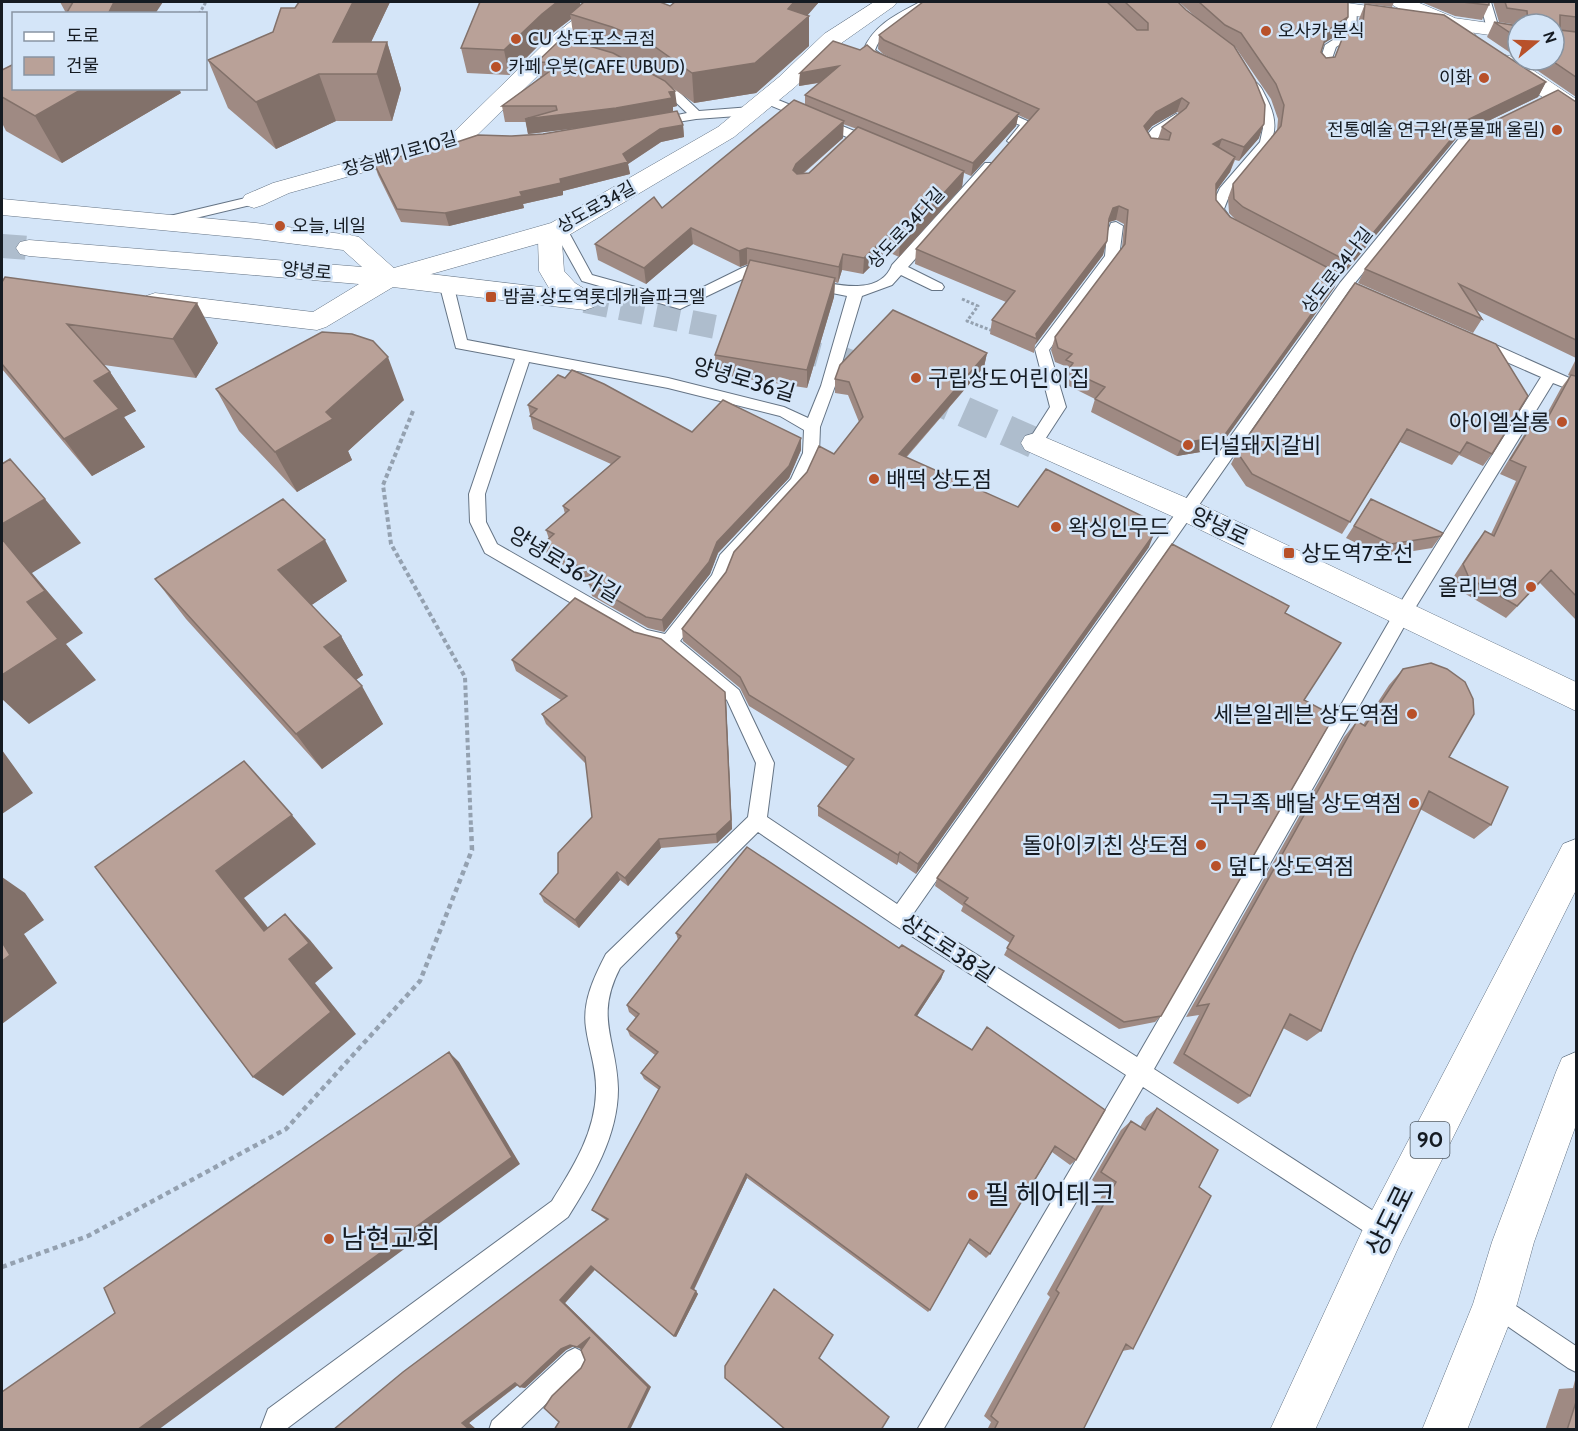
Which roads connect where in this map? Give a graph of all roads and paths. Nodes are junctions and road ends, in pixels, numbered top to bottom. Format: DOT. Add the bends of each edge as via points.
graph roads {
  1 [pos="607,2"];
  2 [pos="887,2"];
  3 [pos="927,2"];
  4 [pos="1299,2"];
  5 [pos="1401,2"];
  6 [pos="1485,2"];
  7 [pos="1351,9"];
  8 [pos="1445,22"];
  9 [pos="1506,37"];
  10 [pos="1489,43"];
  11 [pos="1324,67"];
  12 [pos="900,69"];
  13 [pos="1245,72"];
  14 [pos="641,75"];
  15 [pos="1557,95"];
  16 [pos="759,105"];
  17 [pos="1536,105"];
  18 [pos="986,106"];
  19 [pos="1576,109"];
  20 [pos="696,115"];
  21 [pos="1176,118"];
  22 [pos="1506,120"];
  23 [pos="643,126"];
  24 [pos="887,149"];
  25 [pos="1159,149"];
  26 [pos="1225,163"];
  27 [pos="1243,170"];
  28 [pos="254,200"];
  29 [pos="2,207"];
  30 [pos="31,210"];
  31 [pos="161,222"];
  32 [pos="2,224"];
  33 [pos="1116,226"];
  34 [pos="560,229"];
  35 [pos="256,231"];
  36 [pos="1242,232"];
  37 [pos="29,248"];
  38 [pos="897,268"];
  39 [pos="389,278"];
  40 [pos="780,278"];
  41 [pos="801,282"];
  42 [pos="446,283"];
  43 [pos="937,287"];
  44 [pos="855,294"];
  45 [pos="130,299"];
  46 [pos="978,306"];
  47 [pos="1474,342"];
  48 [pos="1042,350"];
  49 [pos="524,356"];
  50 [pos="1550,375"];
  51 [pos="1576,387"];
  52 [pos="412,411"];
  53 [pos="812,427"];
  54 [pos="1035,443"];
  55 [pos="1186,510"];
  56 [pos="1403,613"];
  57 [pos="669,642"];
  58 [pos="1576,697"];
  59 [pos="757,821"];
  60 [pos="1576,855"];
  61 [pos="900,917"];
  62 [pos="1140,1072"];
  63 [pos="1576,1072"];
  64 [pos="1384,1231"];
  65 [pos="2,1267"];
  66 [pos="1495,1304"];
  67 [pos="574,1360"];
  68 [pos="1576,1360"];
  69 [pos="272,1430"];
  70 [pos="501,1430"];
  71 [pos="929,1430"];
  72 [pos="1292,1430"];
  73 [pos="1444,1430"];
  1 -- 28 [label="main road, 장승배기로10길" via="467,139 281,188"];
  2 -- 16 [label="main road, 상도로34길" via="832,39"];
  3 -- 12 [label="lane" via="871,40 869,51"];
  4 -- 7 [label="main road"];
  5 -- 8 [label="main road"];
  6 -- 10 [label="lane"];
  7 -- 8 [label="main road"];
  7 -- 11 [label="lane" via="1350,35 1331,45"];
  8 -- 10 [label="main road"];
  9 -- 10 [label="main road"];
  10 -- 15 [label="main road"];
  13 -- 27 [label="lane" via="1263,100 1270,120 1268,139"];
  14 -- 20 [label="lane" via="672,92"];
  15 -- 17 [label="lane"];
  15 -- 19 [label="main road"];
  16 -- 20 [label="lane"];
  16 -- 24 [label="lane"];
  16 -- 34 [label="main road, 상도로34길" via="726,132"];
  18 -- 38 [label="lane, 상도로34다길" via="1028,124 968,182"];
  20 -- 23 [label="lane"];
  21 -- 25 [label="lane" via="1152,133 1148,141"];
  22 -- 55 [label="lane, 상도로34나길" via="1466,140 1345,286"];
  26 -- 27 [label="lane"];
  27 -- 36 [label="lane" via="1220,196 1217,209 1221,218"];
  28 -- 31 [label="lane"];
  28 -- 35 [label="lane" via="249,208"];
  29 -- 30 [label="main road"];
  30 -- 31 [label="main road"];
  30 -- 32 [label="main road"];
  31 -- 35 [label="main road"];
  33 -- 48 [label="lane" via="1112,257"];
  34 -- 39 [label="main road, 상도로34길"];
  34 -- 40 [label="lane" via="587,278 680,303 747,271"];
  34 -- 42 [label="main road, 양녕로" via="550,240 549,265 558,285 585,301"];
  35 -- 39 [label="main road" via="350,243"];
  37 -- 39 [label="main road, 양녕로"];
  38 -- 43 [label="lane"];
  38 -- 44 [label="lane, 상도로34다길" via="887,282"];
  39 -- 42 [label="main road, 양녕로"];
  39 -- 45 [label="main road" via="316,321"];
  41 -- 44 [label="lane"];
  42 -- 49 [label="lane, 양녕로36길" via="461,344"];
  44 -- 53 [label="lane, 상도로34다길"];
  46 -- 48 [label="path" via="967,321"];
  47 -- 50 [label="lane"];
  48 -- 54 [label="lane" via="1058,406"];
  49 -- 53 [label="lane, 양녕로36길" via="668,383 784,412"];
  49 -- 57 [label="lane, 양녕로36가길" via="477,494 478,522 491,548 643,636"];
  50 -- 51 [label="lane"];
  50 -- 56 [label="lane"];
  52 -- 65 [label="path" via="382,485 391,544 465,677 472,850 420,981 286,1129 88,1236"];
  53 -- 57 [label="lane, 양녕로36길" via="811,453 796,483 726,560 719,579"];
  54 -- 55 [label="main road, 양녕로"];
  55 -- 56 [label="main road, 양녕로"];
  55 -- 61 [label="lane, 상도로34나길"];
  56 -- 58 [label="main road, 양녕로"];
  56 -- 62 [label="lane"];
  57 -- 59 [label="lane" via="733,694 765,763"];
  59 -- 61 [label="lane, 상도로38길"];
  59 -- 69 [label="lane" via="613,961 600,985 596,1022 607,1073 603,1125 587,1167 560,1209 277,1418"];
  60 -- 64 [label="main road, 상도로 / 90"];
  61 -- 62 [label="lane, 상도로38길"];
  62 -- 64 [label="lane, 상도로38길"];
  62 -- 71 [label="lane"];
  63 -- 66 [label="main road" via="1513,1242"];
  64 -- 72 [label="main road, 상도로 / 90"];
  66 -- 68 [label="lane"];
  66 -- 73 [label="main road"];
  67 -- 70 [label="lane"];
}
